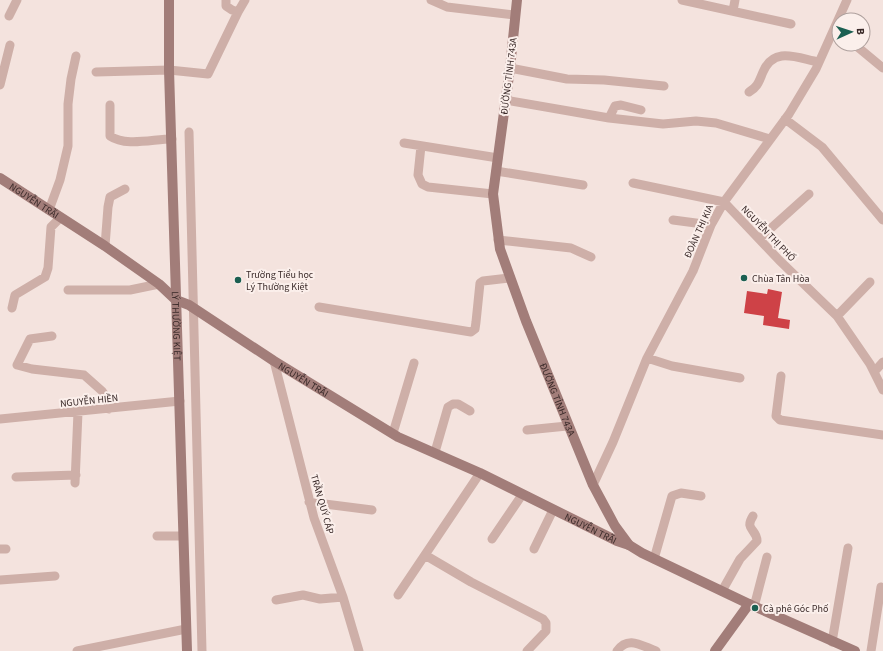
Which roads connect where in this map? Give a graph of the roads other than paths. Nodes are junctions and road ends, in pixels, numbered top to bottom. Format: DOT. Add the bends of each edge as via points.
graph roads {
  1 [pos="17,0"];
  2 [pos="169,0"];
  3 [pos="226,0"];
  4 [pos="244,0"];
  5 [pos="431,0"];
  6 [pos="516,0"];
  7 [pos="682,0"];
  8 [pos="735,0"];
  9 [pos="847,0"];
  10 [pos="733,11"];
  11 [pos="238,12"];
  12 [pos="843,12"];
  13 [pos="514,15"];
  14 [pos="10,16"];
  15 [pos="791,24"];
  16 [pos="831,41"];
  17 [pos="10,45"];
  18 [pos="864,52"];
  19 [pos="76,56"];
  20 [pos="819,62"];
  21 [pos="510,68"];
  22 [pos="883,68"];
  23 [pos="169,70"];
  24 [pos="96,72"];
  25 [pos="0,84"];
  26 [pos="664,86"];
  27 [pos="749,92"];
  28 [pos="505,100"];
  29 [pos="110,106"];
  30 [pos="641,110"];
  31 [pos="609,118"];
  32 [pos="785,119"];
  33 [pos="189,132"];
  34 [pos="172,138"];
  35 [pos="770,139"];
  36 [pos="404,143"];
  37 [pos="421,146"];
  38 [pos="498,158"];
  39 [pos="496,171"];
  40 [pos="0,178"];
  41 [pos="633,183"];
  42 [pos="583,185"];
  43 [pos="125,189"];
  44 [pos="493,194"];
  45 [pos="809,194"];
  46 [pos="724,202"];
  47 [pos="49,210"];
  48 [pos="60,218"];
  49 [pos="672,220"];
  50 [pos="883,220"];
  51 [pos="711,225"];
  52 [pos="759,239"];
  53 [pos="498,240"];
  54 [pos="105,246"];
  55 [pos="591,257"];
  56 [pos="509,278"];
  57 [pos="870,282"];
  58 [pos="159,284"];
  59 [pos="68,290"];
  60 [pos="176,300"];
  61 [pos="319,307"];
  62 [pos="12,308"];
  63 [pos="194,309"];
  64 [pos="837,316"];
  65 [pos="52,336"];
  66 [pos="647,358"];
  67 [pos="274,361"];
  68 [pos="883,362"];
  69 [pos="414,363"];
  70 [pos="874,372"];
  71 [pos="781,376"];
  72 [pos="740,378"];
  73 [pos="883,390"];
  74 [pos="180,401"];
  75 [pos="109,409"];
  76 [pos="470,411"];
  77 [pos="78,412"];
  78 [pos="0,420"];
  79 [pos="568,426"];
  80 [pos="527,430"];
  81 [pos="393,434"];
  82 [pos="883,435"];
  83 [pos="435,452"];
  84 [pos="480,473"];
  85 [pos="16,477"];
  86 [pos="593,485"];
  87 [pos="522,495"];
  88 [pos="700,496"];
  89 [pos="309,502"];
  90 [pos="372,510"];
  91 [pos="554,510"];
  92 [pos="753,516"];
  93 [pos="157,536"];
  94 [pos="183,536"];
  95 [pos="492,539"];
  96 [pos="628,545"];
  97 [pos="848,548"];
  98 [pos="534,549"];
  99 [pos="425,555"];
  100 [pos="767,557"];
  101 [pos="654,559"];
  102 [pos="55,576"];
  103 [pos="0,580"];
  104 [pos="881,587"];
  105 [pos="722,591"];
  106 [pos="398,595"];
  107 [pos="343,597"];
  108 [pos="276,600"];
  109 [pos="751,606"];
  110 [pos="186,628"];
  111 [pos="832,642"];
  112 [pos="842,648"];
  113 [pos="77,651"];
  114 [pos="187,651"];
  115 [pos="202,651"];
  116 [pos="359,651"];
  117 [pos="527,651"];
  118 [pos="617,651"];
  119 [pos="656,651"];
  120 [pos="715,651"];
  121 [pos="855,651"];
  122 [pos="871,651"];
  1 -- 14 [label="street"];
  2 -- 23 [label="main road, LÝ THƯỜNG KIỆT"];
  3 -- 11 [label="street" via="226,6"];
  4 -- 11 [label="street"];
  5 -- 13 [label="street" via="447,7"];
  6 -- 13 [label="main road, ĐƯỜNG TỈNH 743A"];
  7 -- 10 [label="street"];
  8 -- 10 [label="street"];
  9 -- 12 [label="street, ĐOÀN THỊ KIA"];
  10 -- 15 [label="street"];
  11 -- 23 [label="street" via="208,74"];
  13 -- 21 [label="main road, ĐƯỜNG TỈNH 743A"];
  16 -- 20 [label="street, ĐOÀN THỊ KIA"];
  17 -- 25 [label="street"];
  18 -- 22 [label="street"];
  19 -- 47 [label="street" via="70,79 68,146 60,180"];
  20 -- 27 [label="street" via="785,55 778,56 767,62 757,87"];
  20 -- 32 [label="street, ĐOÀN THỊ KIA"];
  21 -- 26 [label="street" via="567,79"];
  21 -- 28 [label="main road, ĐƯỜNG TỈNH 743A"];
  23 -- 24 [label="street"];
  23 -- 34 [label="main road, LÝ THƯỜNG KIỆT"];
  28 -- 31 [label="street"];
  28 -- 38 [label="main road, ĐƯỜNG TỈNH 743A"];
  29 -- 34 [label="street" via="109,132 113,138 128,142"];
  30 -- 31 [label="street" via="616,106"];
  31 -- 35 [label="street" via="663,124 696,121 716,123"];
  32 -- 35 [label="street, ĐOÀN THỊ KIA"];
  32 -- 50 [label="street" via="822,147"];
  33 -- 63 [label="street"];
  34 -- 60 [label="main road, LÝ THƯỜNG KIỆT"];
  35 -- 46 [label="street, ĐOÀN THỊ KIA"];
  36 -- 37 [label="street"];
  37 -- 38 [label="street"];
  37 -- 44 [label="street" via="418,175 422,184 428,187"];
  38 -- 39 [label="main road, ĐƯỜNG TỈNH 743A"];
  39 -- 42 [label="street"];
  39 -- 44 [label="main road, ĐƯỜNG TỈNH 743A"];
  40 -- 47 [label="main road, NGUYỄN TRÃI"];
  41 -- 46 [label="street"];
  43 -- 54 [label="street" via="110,198"];
  44 -- 53 [label="main road, ĐƯỜNG TỈNH 743A"];
  45 -- 52 [label="street"];
  46 -- 51 [label="street, ĐOÀN THỊ KIA"];
  46 -- 52 [label="street, NGUYỄN THỊ PHỐ"];
  47 -- 48 [label="main road, NGUYỄN TRÃI"];
  48 -- 54 [label="main road, NGUYỄN TRÃI"];
  48 -- 62 [label="street" via="51,227 45,277 15,295"];
  49 -- 51 [label="street"];
  51 -- 66 [label="street, ĐOÀN THỊ KIA" via="693,271"];
  52 -- 64 [label="street, NGUYỄN THỊ PHỐ"];
  53 -- 55 [label="street" via="571,248"];
  53 -- 56 [label="main road, ĐƯỜNG TỈNH 743A"];
  54 -- 58 [label="main road, NGUYỄN TRÃI"];
  56 -- 61 [label="street" via="480,283 475,329 471,332"];
  56 -- 79 [label="main road, ĐƯỜNG TỈNH 743A"];
  57 -- 64 [label="street"];
  58 -- 59 [label="street" via="130,290"];
  58 -- 60 [label="main road, NGUYỄN TRÃI"];
  60 -- 63 [label="main road, NGUYỄN TRÃI"];
  60 -- 74 [label="main road, LÝ THƯỜNG KIỆT"];
  63 -- 67 [label="main road, NGUYỄN TRÃI"];
  63 -- 115 [label="street"];
  64 -- 70 [label="street, NGUYỄN THỊ PHỐ"];
  65 -- 75 [label="street" via="30,339 17,365 84,375 102,392"];
  66 -- 72 [label="street" via="672,366"];
  66 -- 86 [label="street, ĐOÀN THỊ KIA"];
  67 -- 81 [label="main road, NGUYỄN TRÃI"];
  67 -- 89 [label="street, TRẦN QUÝ CÁP"];
  68 -- 70 [label="street"];
  69 -- 81 [label="street"];
  70 -- 73 [label="street, NGUYỄN THỊ PHỐ"];
  71 -- 82 [label="street" via="776,408 776,416 780,420"];
  74 -- 75 [label="street, NGUYỄN HIỀN"];
  74 -- 94 [label="main road, LÝ THƯỜNG KIỆT"];
  75 -- 77 [label="street, NGUYỄN HIỀN"];
  76 -- 83 [label="street" via="458,404 448,407"];
  77 -- 78 [label="street, NGUYỄN HIỀN"];
  77 -- 85 [label="street" via="75,479"];
  79 -- 80 [label="street"];
  79 -- 86 [label="main road, ĐƯỜNG TỈNH 743A"];
  81 -- 83 [label="main road, NGUYỄN TRÃI"];
  83 -- 84 [label="main road, NGUYỄN TRÃI"];
  84 -- 87 [label="main road, NGUYỄN TRÃI"];
  84 -- 99 [label="street"];
  86 -- 96 [label="main road, ĐƯỜNG TỈNH 743A" via="611,520"];
  87 -- 91 [label="main road, NGUYỄN TRÃI"];
  87 -- 95 [label="street"];
  88 -- 101 [label="street" via="681,493 672,496"];
  89 -- 90 [label="street"];
  89 -- 107 [label="street, TRẦN QUÝ CÁP"];
  91 -- 96 [label="main road, NGUYỄN TRÃI"];
  91 -- 98 [label="street"];
  92 -- 105 [label="street" via="749,526 758,538 757,541 740,559"];
  93 -- 94 [label="street"];
  94 -- 110 [label="main road, LÝ THƯỜNG KIỆT"];
  96 -- 101 [label="main road, ĐƯỜNG TỈNH 743A"];
  97 -- 111 [label="street"];
  99 -- 106 [label="street"];
  99 -- 117 [label="street" via="543,619 546,631"];
  100 -- 109 [label="street"];
  101 -- 105 [label="main road, ĐƯỜNG TỈNH 743A"];
  102 -- 103 [label="street"];
  104 -- 122 [label="street"];
  105 -- 109 [label="main road, ĐƯỜNG TỈNH 743A"];
  107 -- 108 [label="street" via="320,599 303,595"];
  107 -- 116 [label="street, TRẦN QUÝ CÁP"];
  109 -- 111 [label="main road, ĐƯỜNG TỈNH 743A"];
  109 -- 120 [label="main road"];
  110 -- 113 [label="street"];
  110 -- 114 [label="main road, LÝ THƯỜNG KIỆT"];
  111 -- 112 [label="main road, ĐƯỜNG TỈNH 743A"];
  112 -- 121 [label="main road, ĐƯỜNG TỈNH 743A"];
  118 -- 119 [label="street" via="623,644 630,642"];
}
